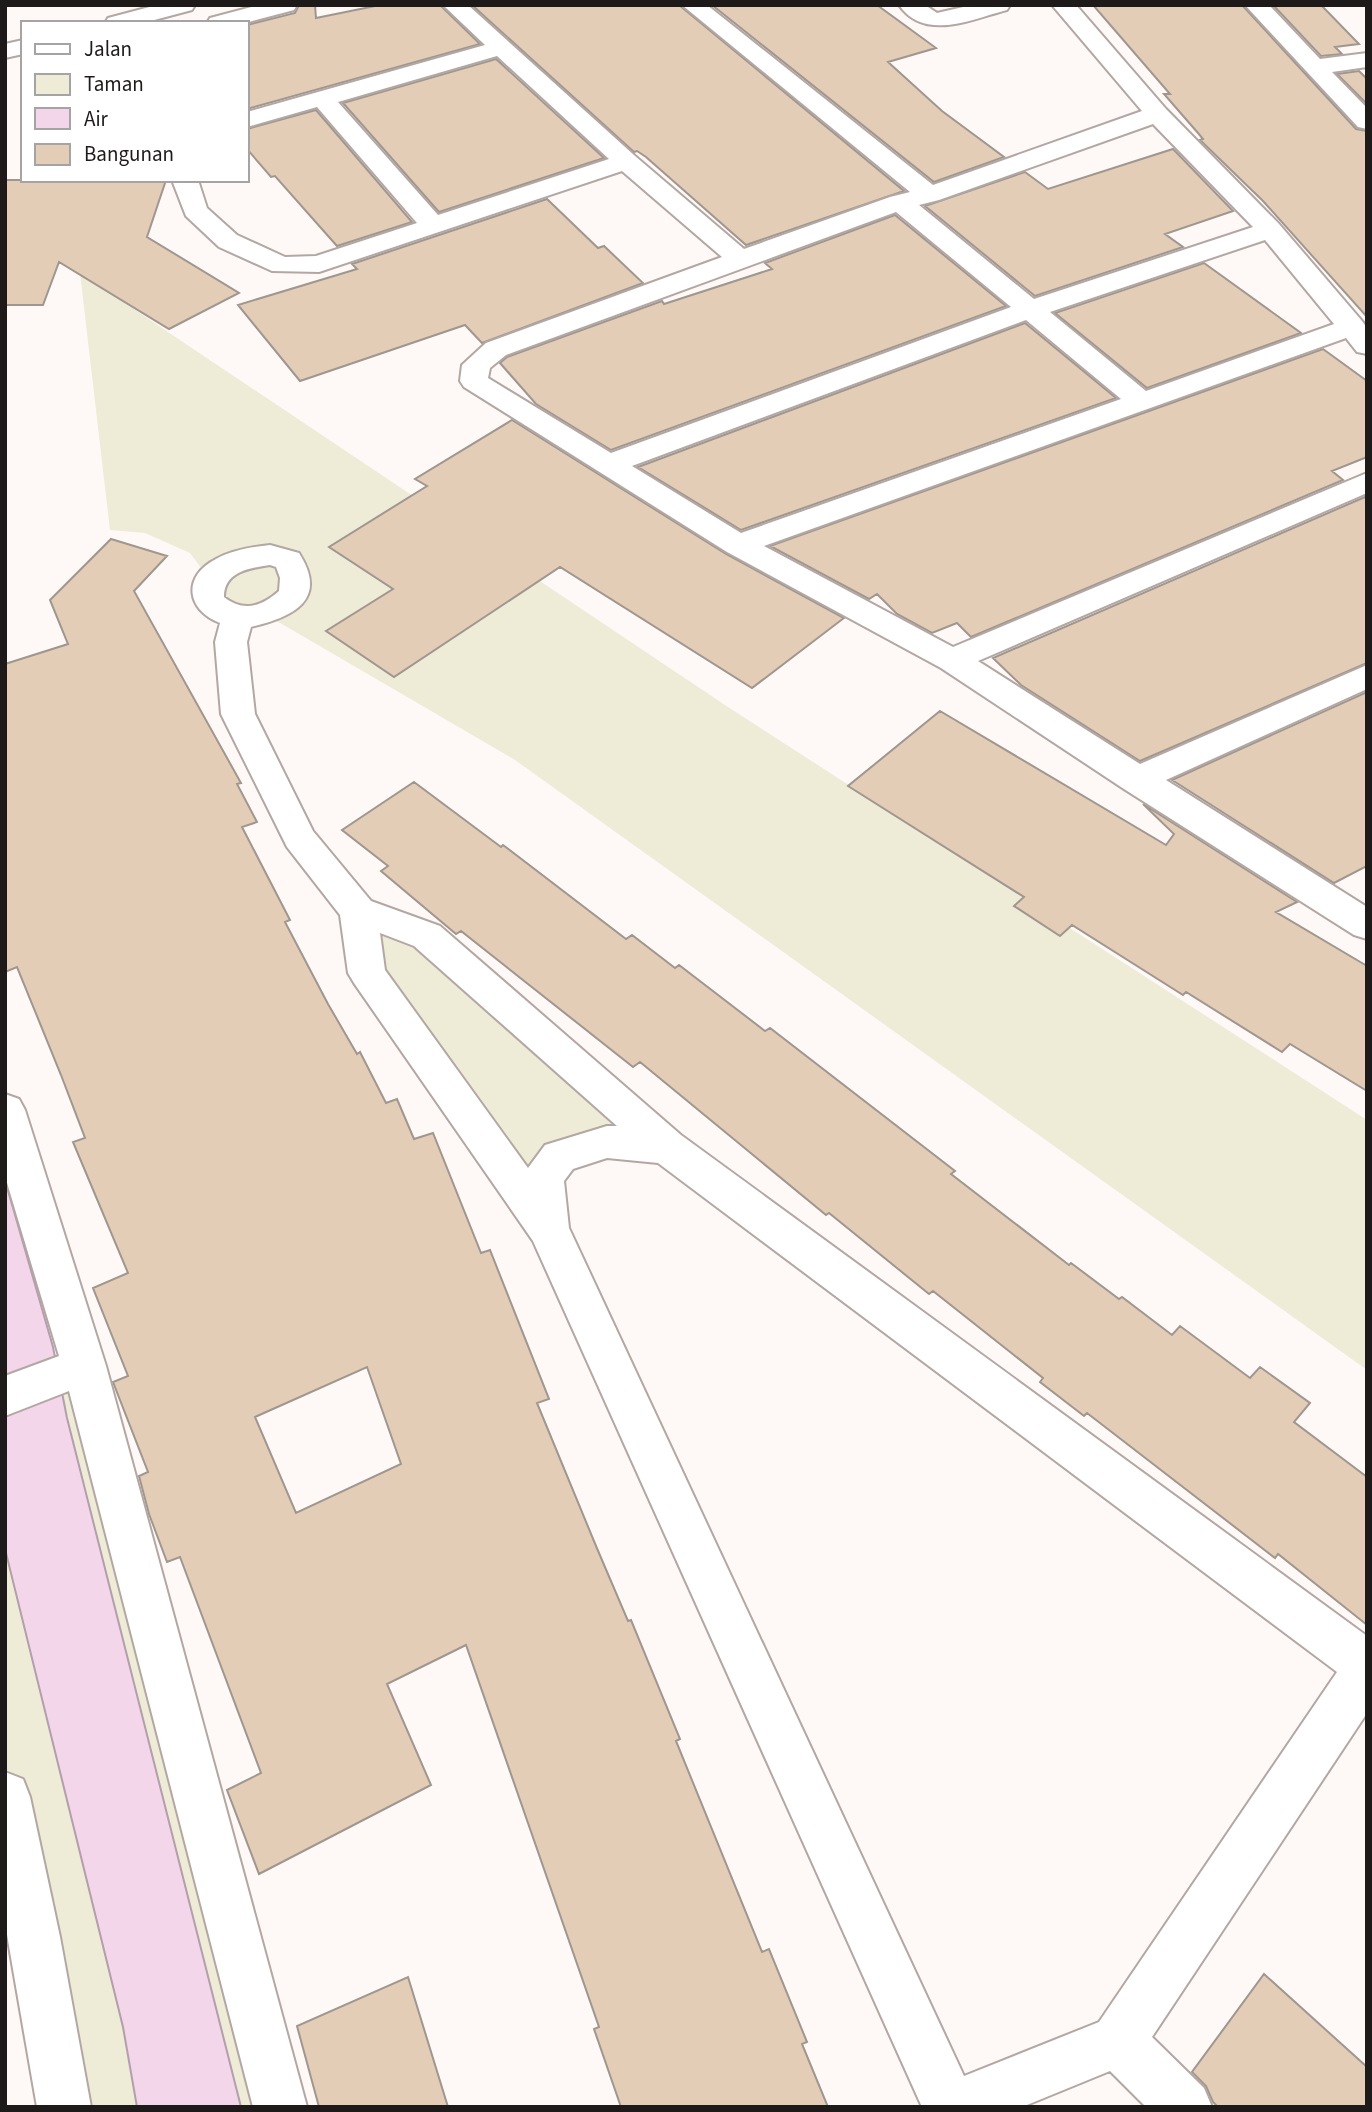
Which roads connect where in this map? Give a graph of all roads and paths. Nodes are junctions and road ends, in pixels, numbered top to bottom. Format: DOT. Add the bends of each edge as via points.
graph roads {
  1 [pos="184,5"];
  2 [pos="286,5"];
  3 [pos="454,5"];
  4 [pos="693,5"];
  5 [pos="910,5"];
  6 [pos="999,5"];
  7 [pos="1063,5"];
  8 [pos="1256,5"];
  9 [pos="124,21"];
  10 [pos="226,21"];
  11 [pos="500,48"];
  12 [pos="1367,60"];
  13 [pos="1315,67"];
  14 [pos="322,98"];
  15 [pos="1157,114"];
  16 [pos="248,120"];
  17 [pos="1367,122"];
  18 [pos="626,161"];
  19 [pos="186,182"];
  20 [pos="930,195"];
  21 [pos="899,202"];
  22 [pos="433,225"];
  23 [pos="1269,230"];
  24 [pos="741,260"];
  25 [pos="1029,310"];
  26 [pos="1359,337"];
  27 [pos="1141,401"];
  28 [pos="610,464"];
  29 [pos="1367,482"];
  30 [pos="738,545"];
  31 [pos="238,618"];
  32 [pos="952,660"];
  33 [pos="1367,676"];
  34 [pos="1136,780"];
  35 [pos="358,911"];
  36 [pos="1367,925"];
  37 [pos="5,1110"];
  38 [pos="667,1147"];
  39 [pos="549,1230"];
  40 [pos="65,1373"];
  41 [pos="5,1396"];
  42 [pos="1367,1668"];
  43 [pos="5,1797"];
  44 [pos="1118,2041"];
  45 [pos="64,2107"];
  46 [pos="280,2107"];
  47 [pos="953,2107"];
  48 [pos="1185,2107"];
  1 -- 9 [label="street"];
  2 -- 10 [label="street"];
  3 -- 11 [label="street"];
  4 -- 20 [label="street"];
  5 -- 6 [label="street" via="932,20"];
  7 -- 15 [label="street"];
  8 -- 13 [label="street"];
  11 -- 14 [label="street"];
  11 -- 18 [label="street"];
  12 -- 13 [label="street"];
  13 -- 17 [label="street"];
  14 -- 16 [label="street"];
  14 -- 22 [label="street"];
  15 -- 20 [label="street"];
  15 -- 23 [label="street"];
  18 -- 22 [label="street"];
  18 -- 24 [label="street"];
  19 -- 22 [label="street" via="195,211 228,241 281,265 319,264"];
  20 -- 21 [label="street"];
  21 -- 24 [label="street"];
  21 -- 25 [label="street"];
  23 -- 25 [label="street"];
  23 -- 26 [label="street"];
  24 -- 28 [label="street" via="496,349 476,365 474,381"];
  25 -- 27 [label="street"];
  25 -- 28 [label="street"];
  26 -- 27 [label="street"];
  27 -- 30 [label="street"];
  28 -- 30 [label="street"];
  29 -- 32 [label="street"];
  30 -- 32 [label="street"];
  31 -- 35 [label="street" via="231,642 239,714 299,838"];
  32 -- 34 [label="street"];
  33 -- 34 [label="street"];
  34 -- 36 [label="street"];
  35 -- 38 [label="street" via="427,936"];
  35 -- 39 [label="street" via="367,973"];
  37 -- 40 [label="street"];
  38 -- 39 [label="street" via="607,1142 559,1157 543,1177"];
  38 -- 42 [label="street"];
  39 -- 47 [label="street"];
  40 -- 41 [label="street"];
  40 -- 46 [label="street"];
  42 -- 44 [label="street"];
  43 -- 45 [label="street"];
  44 -- 47 [label="street"];
  44 -- 48 [label="street"];
}
